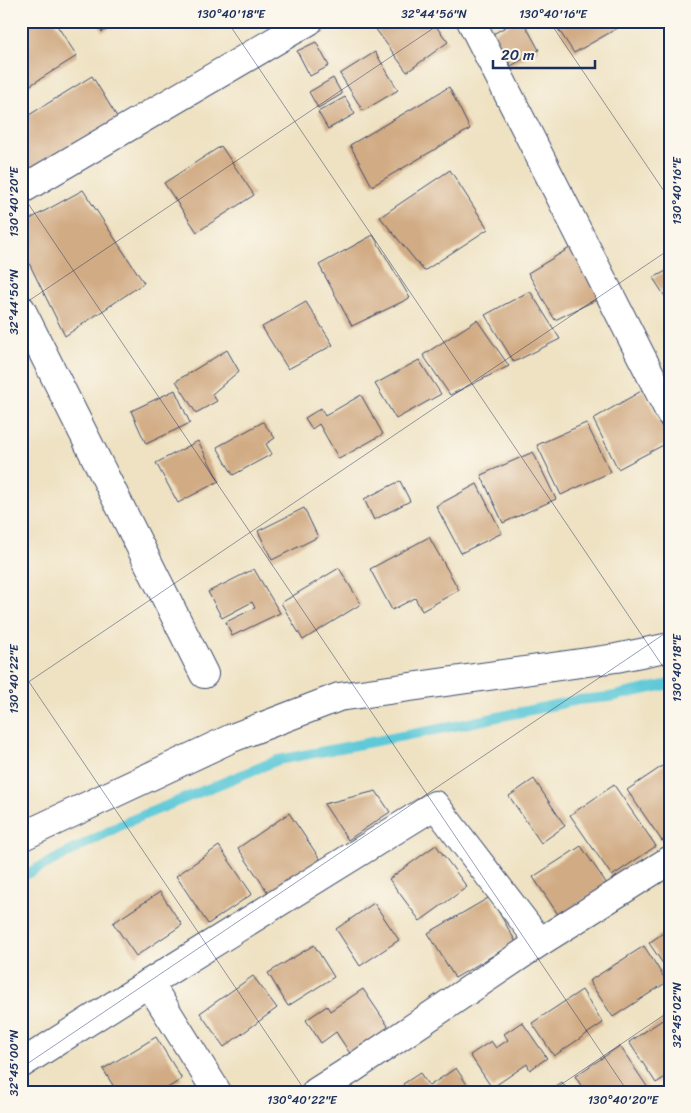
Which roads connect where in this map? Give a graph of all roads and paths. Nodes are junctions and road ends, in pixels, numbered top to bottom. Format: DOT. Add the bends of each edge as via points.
graph roads {
  1 [pos="309,21"];
  2 [pos="471,21"];
  3 [pos="21,190"];
  4 [pos="21,308"];
  5 [pos="670,413"];
  6 [pos="670,646"];
  7 [pos="204,674"];
  8 [pos="21,837"];
  9 [pos="670,860"];
  10 [pos="540,942"];
  11 [pos="149,983"];
  12 [pos="21,1064"];
  13 [pos="217,1092"];
  14 [pos="316,1092"];
  1 -- 3 [label="street"];
  2 -- 5 [label="street"];
  4 -- 7 [label="street"];
  6 -- 8 [label="street" via="616,658 339,697 232,738"];
  9 -- 10 [label="street"];
  10 -- 11 [label="street" via="435,805"];
  10 -- 14 [label="street"];
  11 -- 12 [label="street"];
  11 -- 13 [label="street"];
}
